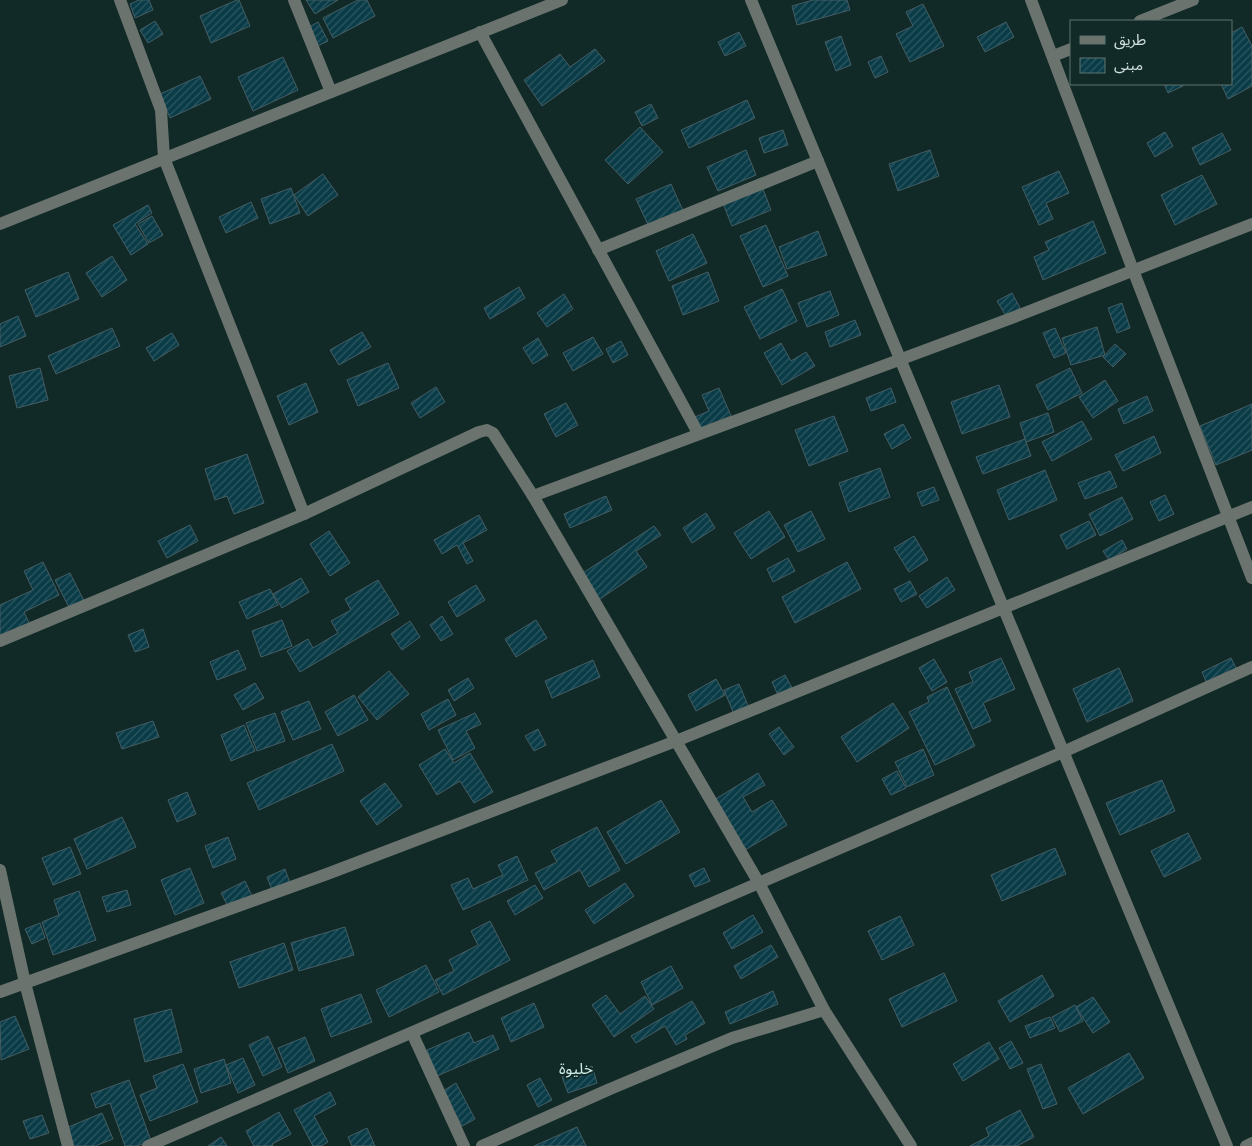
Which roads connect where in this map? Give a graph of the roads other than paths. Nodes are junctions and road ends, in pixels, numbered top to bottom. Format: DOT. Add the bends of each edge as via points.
graph roads {
  1 [pos="120,0"];
  2 [pos="294,0"];
  3 [pos="562,0"];
  4 [pos="751,0"];
  5 [pos="1031,0"];
  6 [pos="1192,0"];
  7 [pos="1142,20"];
  8 [pos="480,32"];
  9 [pos="1070,49"];
  10 [pos="1053,56"];
  11 [pos="331,92"];
  12 [pos="164,158"];
  13 [pos="818,161"];
  14 [pos="0,224"];
  15 [pos="1252,224"];
  16 [pos="598,250"];
  17 [pos="1132,270"];
  18 [pos="899,360"];
  19 [pos="698,433"];
  20 [pos="533,496"];
  21 [pos="1252,507"];
  22 [pos="304,514"];
  23 [pos="1228,517"];
  24 [pos="1252,578"];
  25 [pos="1002,608"];
  26 [pos="0,642"];
  27 [pos="1252,667"];
  28 [pos="676,741"];
  29 [pos="1063,752"];
  30 [pos="0,870"];
  31 [pos="759,883"];
  32 [pos="25,983"];
  33 [pos="0,992"];
  34 [pos="824,1010"];
  35 [pos="412,1033"];
  36 [pos="1252,1143"];
  37 [pos="68,1146"];
  38 [pos="148,1146"];
  39 [pos="464,1146"];
  40 [pos="482,1146"];
  41 [pos="911,1146"];
  42 [pos="1227,1146"];
  43 [pos="1246,1146"];
  1 -- 12 [label="street" via="161,110"];
  2 -- 11 [label="street"];
  3 -- 8 [label="street"];
  4 -- 13 [label="street"];
  5 -- 10 [label="street"];
  6 -- 7 [label="street"];
  8 -- 11 [label="street"];
  8 -- 16 [label="street"];
  9 -- 10 [label="street"];
  10 -- 17 [label="street"];
  11 -- 12 [label="street"];
  12 -- 14 [label="street"];
  12 -- 22 [label="street"];
  13 -- 16 [label="street"];
  13 -- 18 [label="street"];
  15 -- 17 [label="street"];
  16 -- 19 [label="street"];
  17 -- 18 [label="street"];
  17 -- 23 [label="street"];
  18 -- 19 [label="street"];
  18 -- 25 [label="street"];
  19 -- 20 [label="street"];
  20 -- 22 [label="street" via="493,433 487,430"];
  20 -- 28 [label="street"];
  21 -- 23 [label="street"];
  22 -- 26 [label="street"];
  23 -- 24 [label="street"];
  23 -- 25 [label="street"];
  25 -- 28 [label="street"];
  25 -- 29 [label="street"];
  27 -- 29 [label="street"];
  28 -- 31 [label="street"];
  28 -- 32 [label="street" via="327,874"];
  29 -- 31 [label="street"];
  29 -- 42 [label="street"];
  30 -- 32 [label="street"];
  31 -- 34 [label="street"];
  31 -- 35 [label="street"];
  32 -- 33 [label="street"];
  32 -- 37 [label="street"];
  34 -- 40 [label="street" via="732,1038"];
  34 -- 41 [label="street"];
  35 -- 38 [label="street"];
  35 -- 39 [label="street"];
  36 -- 43 [label="street"];
}
